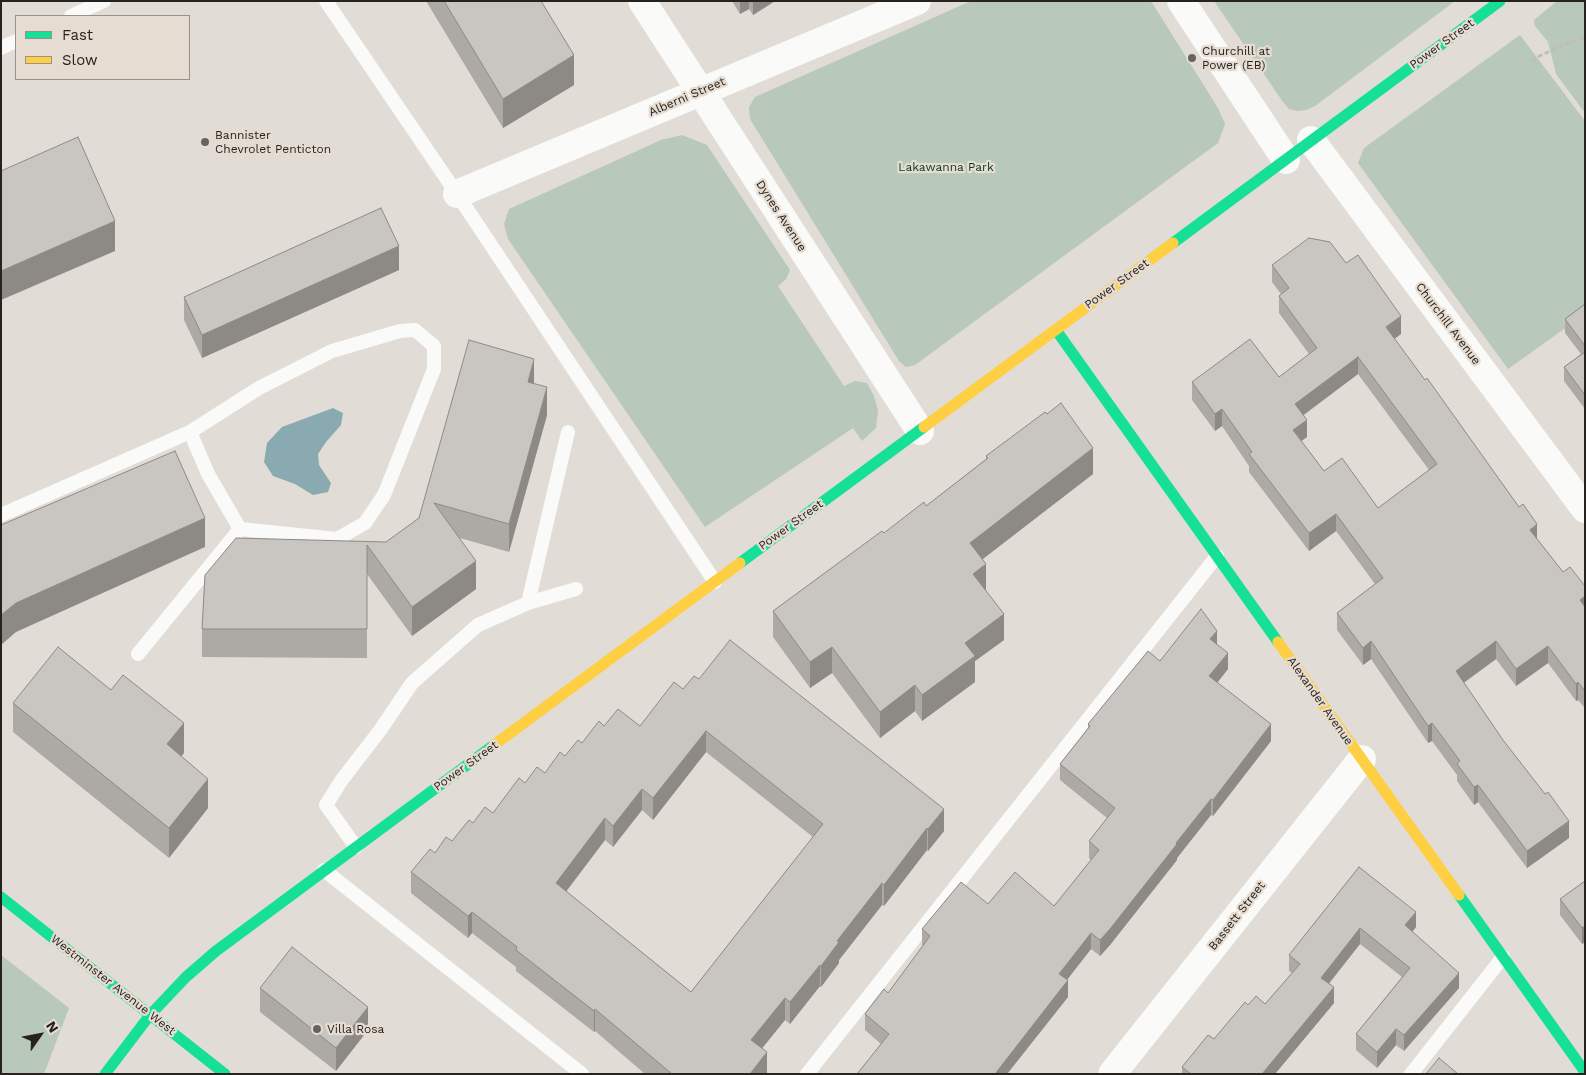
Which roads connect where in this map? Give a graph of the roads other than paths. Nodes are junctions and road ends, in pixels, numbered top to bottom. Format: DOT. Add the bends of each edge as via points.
graph roads {
  1 [pos="104,1"];
  2 [pos="326,1"];
  3 [pos="642,1"];
  4 [pos="917,1"];
  5 [pos="1181,1"];
  6 [pos="1500,1"];
  7 [pos="73,15"];
  8 [pos="15,41"];
  9 [pos="1,48"];
  10 [pos="700,92"];
  11 [pos="1312,140"];
  12 [pos="1286,160"];
  13 [pos="457,194"];
  14 [pos="1056,330"];
  15 [pos="920,430"];
  16 [pos="190,432"];
  17 [pos="568,432"];
  18 [pos="1585,508"];
  19 [pos="1,515"];
  20 [pos="240,529"];
  21 [pos="1217,556"];
  22 [pos="715,582"];
  23 [pos="576,589"];
  24 [pos="528,603"];
  25 [pos="138,654"];
  26 [pos="1362,759"];
  27 [pos="356,846"];
  28 [pos="324,870"];
  29 [pos="1,896"];
  30 [pos="1503,957"];
  31 [pos="150,1015"];
  32 [pos="1585,1072"];
  33 [pos="105,1074"];
  34 [pos="225,1074"];
  35 [pos="582,1074"];
  36 [pos="807,1074"];
  37 [pos="1112,1074"];
  38 [pos="1411,1074"];
  1 -- 7 [label="lane"];
  2 -- 13 [label="lane"];
  3 -- 10 [label="street, Dynes Avenue"];
  4 -- 10 [label="street, Alberni Street"];
  5 -- 12 [label="street"];
  6 -- 11 [label="street, Power Street"];
  8 -- 9 [label="lane"];
  10 -- 13 [label="street, Alberni Street"];
  10 -- 15 [label="street, Dynes Avenue"];
  11 -- 12 [label="street, Power Street"];
  11 -- 18 [label="street, Churchill Avenue"];
  12 -- 14 [label="street, Power Street"];
  13 -- 22 [label="lane"];
  14 -- 15 [label="street, Power Street"];
  14 -- 21 [label="street, Alexander Avenue"];
  15 -- 22 [label="street, Power Street"];
  16 -- 19 [label="lane"];
  16 -- 20 [label="lane" via="208,474"];
  16 -- 20 [label="lane" via="259,388 332,351 400,331 415,330 434,346 434,369 384,495 366,523 337,539"];
  17 -- 24 [label="lane"];
  20 -- 25 [label="lane"];
  21 -- 26 [label="street, Alexander Avenue"];
  21 -- 36 [label="lane"];
  22 -- 27 [label="street, Power Street"];
  23 -- 24 [label="lane"];
  24 -- 27 [label="lane" via="478,625 412,682 341,781 326,805"];
  26 -- 30 [label="street, Alexander Avenue"];
  26 -- 37 [label="street, Bassett Street"];
  27 -- 28 [label="street, Power Street"];
  28 -- 31 [label="street, Power Street" via="216,951"];
  28 -- 35 [label="lane"];
  29 -- 31 [label="street, Westminster Avenue West"];
  30 -- 32 [label="street, Alexander Avenue"];
  30 -- 38 [label="lane"];
  31 -- 33 [label="street, Power Street"];
  31 -- 34 [label="street, Westminster Avenue West"];
}
